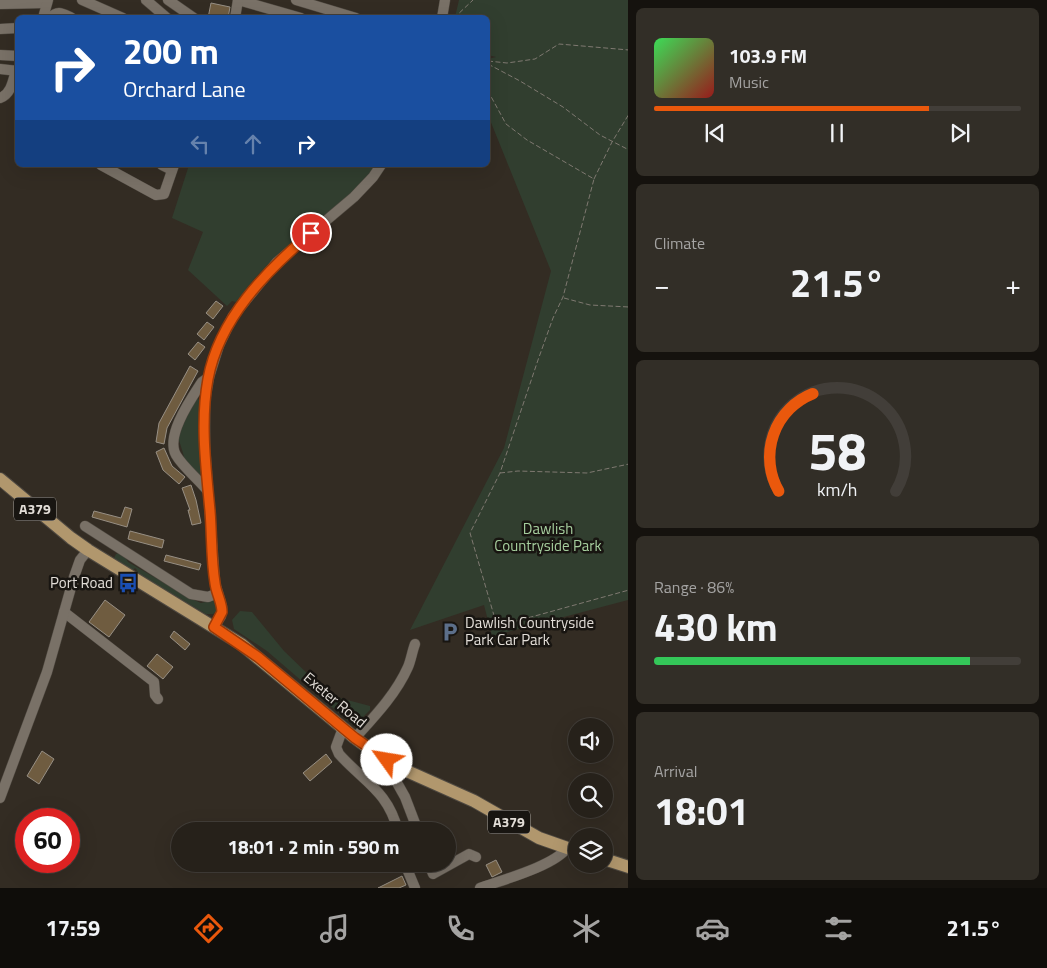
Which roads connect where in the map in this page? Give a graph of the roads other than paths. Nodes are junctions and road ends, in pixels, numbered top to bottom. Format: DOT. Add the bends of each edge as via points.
graph roads {
  1 [pos="82,0"];
  2 [pos="146,0"];
  3 [pos="168,0"];
  4 [pos="238,0"];
  5 [pos="296,0"];
  6 [pos="445,0"];
  7 [pos="48,1"];
  8 [pos="0,4"];
  9 [pos="44,15"];
  10 [pos="53,15"];
  11 [pos="65,15"];
  12 [pos="116,15"];
  13 [pos="164,15"];
  14 [pos="189,15"];
  15 [pos="237,15"];
  16 [pos="291,15"];
  17 [pos="346,15"];
  18 [pos="442,15"];
  19 [pos="15,28"];
  20 [pos="0,29"];
  21 [pos="0,55"];
  22 [pos="15,56"];
  23 [pos="0,69"];
  24 [pos="15,71"];
  25 [pos="15,76"];
  26 [pos="0,98"];
  27 [pos="105,167"];
  28 [pos="173,167"];
  29 [pos="380,167"];
  30 [pos="208,377"];
  31 [pos="0,479"];
  32 [pos="207,490"];
  33 [pos="86,526"];
  34 [pos="115,546"];
  35 [pos="88,550"];
  36 [pos="105,561"];
  37 [pos="218,593"];
  38 [pos="64,612"];
  39 [pos="214,627"];
  40 [pos="415,644"];
  41 [pos="158,700"];
  42 [pos="343,728"];
  43 [pos="355,738"];
  44 [pos="400,767"];
  45 [pos="0,798"];
  46 [pos="395,822"];
  47 [pos="415,822"];
  48 [pos="568,849"];
  49 [pos="568,852"];
  50 [pos="476,857"];
  51 [pos="456,861"];
  52 [pos="613,862"];
  53 [pos="628,867"];
  54 [pos="408,872"];
  55 [pos="415,888"];
  56 [pos="480,888"];
  1 -- 12 [label="street"];
  2 -- 13 [label="street"];
  3 -- 14 [label="street"];
  4 -- 15 [label="street"];
  4 -- 16 [label="street"];
  5 -- 17 [label="street"];
  6 -- 18 [label="street"];
  7 -- 8 [label="street"];
  7 -- 9 [label="street"];
  10 -- 11 [label="street" via="58,12"];
  19 -- 20 [label="street"];
  21 -- 22 [label="street"];
  23 -- 24 [label="street"];
  25 -- 26 [label="street" via="6,95"];
  27 -- 28 [label="street" via="160,196 164,194"];
  29 -- 30 [label="street" via="354,197 282,257 257,286 233,316"];
  30 -- 32 [label="street" via="205,400"];
  30 -- 32 [label="street" via="175,429 173,445 179,459"];
  31 -- 35 [label="main road, A379"];
  32 -- 37 [label="street"];
  33 -- 34 [label="street"];
  34 -- 36 [label="street"];
  34 -- 37 [label="street" via="191,594 208,597"];
  35 -- 36 [label="main road, Exeter Road / A379"];
  35 -- 38 [label="street" via="80,560"];
  36 -- 39 [label="main road, Exeter Road / A379"];
  37 -- 39 [label="street" via="222,612"];
  38 -- 41 [label="street" via="154,682"];
  38 -- 45 [label="street" via="37,702"];
  39 -- 42 [label="main road, Exeter Road / A379" via="258,657"];
  40 -- 43 [label="street" via="396,689"];
  42 -- 43 [label="main road, Exeter Road / A379"];
  42 -- 46 [label="street" via="336,747 339,754 383,797"];
  43 -- 44 [label="main road, Exeter Road / A379"];
  44 -- 47 [label="street" via="396,781"];
  44 -- 48 [label="main road, Exeter Road / A379" via="474,801 539,838"];
  49 -- 56 [label="street"];
  50 -- 51 [label="street" via="469,854"];
  52 -- 53 [label="main road"];
  54 -- 55 [label="street"];
}
